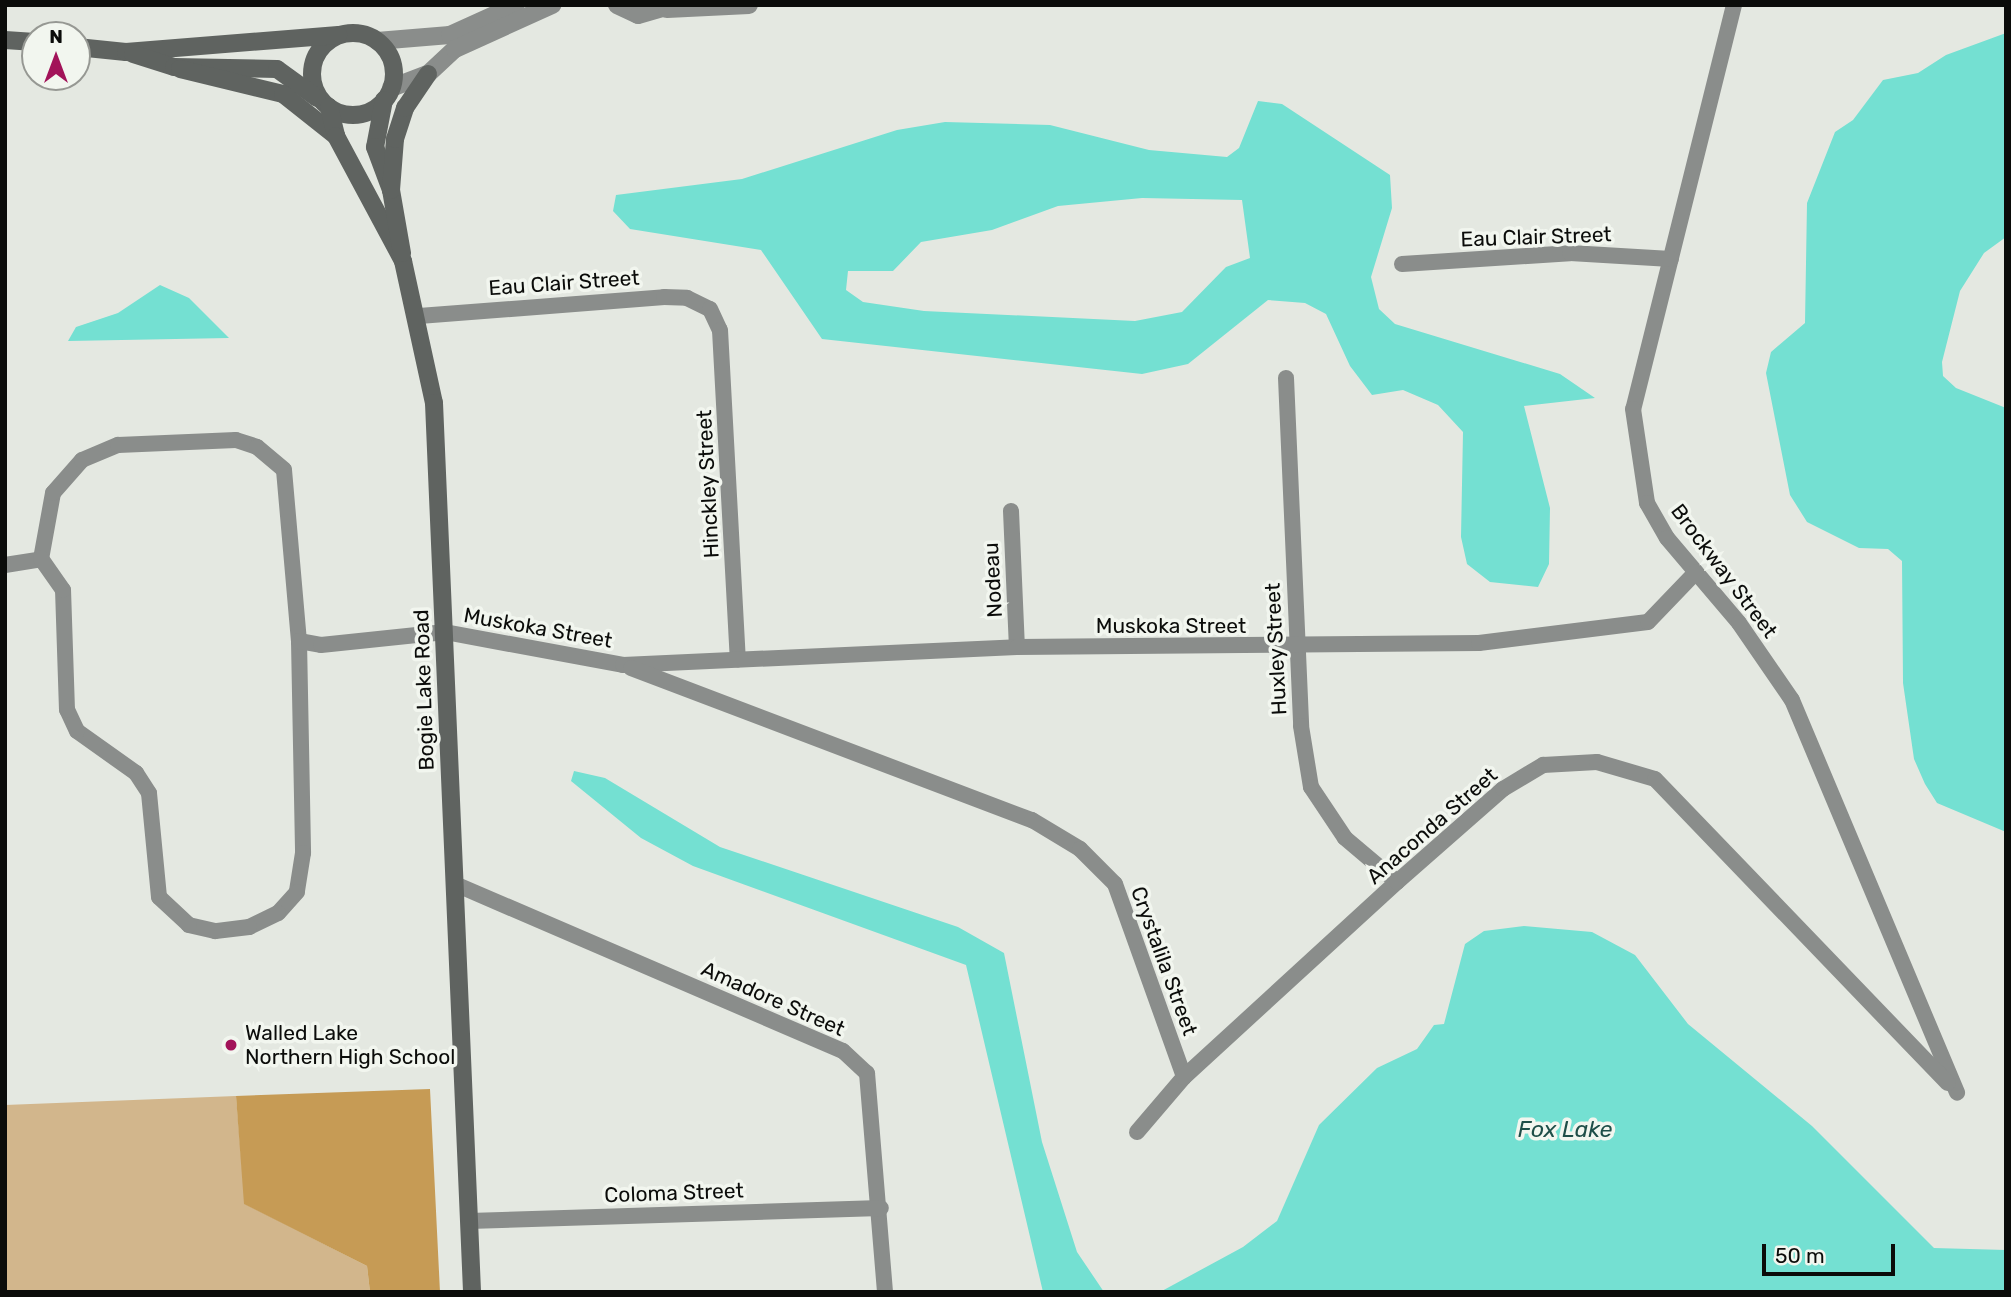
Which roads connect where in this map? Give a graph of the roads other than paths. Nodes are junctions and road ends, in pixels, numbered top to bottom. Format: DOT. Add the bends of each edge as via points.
graph roads {
  1 [pos="516,5"];
  2 [pos="552,5"];
  3 [pos="617,5"];
  4 [pos="750,5"];
  5 [pos="1734,5"];
  6 [pos="670,7"];
  7 [pos="338,36"];
  8 [pos="377,41"];
  9 [pos="91,48"];
  10 [pos="126,52"];
  11 [pos="174,67"];
  12 [pos="428,74"];
  13 [pos="387,94"];
  14 [pos="326,105"];
  15 [pos="336,136"];
  16 [pos="391,190"];
  17 [pos="1671,259"];
  18 [pos="403,261"];
  19 [pos="1402,264"];
  20 [pos="710,309"];
  21 [pos="419,316"];
  22 [pos="1286,379"];
  23 [pos="1011,511"];
  24 [pos="41,559"];
  25 [pos="5,565"];
  26 [pos="1696,572"];
  27 [pos="445,632"];
  28 [pos="299,641"];
  29 [pos="1017,647"];
  30 [pos="1296,647"];
  31 [pos="738,660"];
  32 [pos="623,665"];
  33 [pos="988,803"];
  34 [pos="1397,882"];
  35 [pos="455,884"];
  36 [pos="1184,1077"];
  37 [pos="1957,1093"];
  38 [pos="1137,1132"];
  39 [pos="881,1208"];
  40 [pos="469,1221"];
  41 [pos="472,1292"];
  42 [pos="885,1292"];
  1 -- 8 [label="street" via="450,36"];
  2 -- 12 [label="street" via="455,49"];
  3 -- 6 [label="street" via="638,15"];
  4 -- 6 [label="street"];
  5 -- 17 [label="street, Brockway Street"];
  7 -- 8 [label="main road"];
  7 -- 10 [label="main road"];
  7 -- 14 [label="main road" via="313,65"];
  8 -- 13 [label="main road" via="392,62"];
  9 -- 10 [label="main road"];
  10 -- 11 [label="main road"];
  11 -- 14 [label="main road" via="277,69"];
  11 -- 15 [label="main road" via="211,82 283,93"];
  12 -- 13 [label="street"];
  12 -- 16 [label="main road" via="400,122"];
  13 -- 14 [label="main road" via="352,115"];
  13 -- 16 [label="main road" via="375,147"];
  14 -- 15 [label="main road, Bogie Lake Road"];
  15 -- 18 [label="main road, Bogie Lake Road"];
  16 -- 18 [label="main road"];
  17 -- 19 [label="street, Eau Clair Street" via="1570,253"];
  17 -- 26 [label="street, Brockway Street" via="1633,409 1647,503"];
  18 -- 21 [label="main road, Bogie Lake Road"];
  20 -- 21 [label="street, Eau Clair Street" via="687,298 664,298"];
  20 -- 31 [label="street, Hinckley Street" via="720,330"];
  21 -- 27 [label="main road, Bogie Lake Road" via="434,403"];
  22 -- 30 [label="street, Huxley Street"];
  23 -- 29 [label="street, Nodeau"];
  24 -- 25 [label="street"];
  24 -- 28 [label="street" via="53,492 82,460 118,445 236,440 257,447 284,470"];
  24 -- 28 [label="street" via="62,590 67,710 77,731 136,773 149,793 159,897 188,925 215,931 249,928 278,913 297,892 303,853"];
  26 -- 30 [label="street, Muskoka Street" via="1648,622 1617,631 1479,643"];
  26 -- 37 [label="street, Brockway Street" via="1792,700"];
  27 -- 28 [label="street, Muskoka Street" via="321,645"];
  27 -- 32 [label="street, Muskoka Street"];
  27 -- 35 [label="main road, Bogie Lake Road"];
  29 -- 30 [label="street, Muskoka Street"];
  29 -- 31 [label="street, Muskoka Street"];
  30 -- 34 [label="street, Huxley Street" via="1311,787 1345,838"];
  31 -- 32 [label="street, Muskoka Street"];
  32 -- 33 [label="street, Muskoka Street"];
  33 -- 36 [label="street, Crystalila Street" via="1080,849 1115,884"];
  34 -- 36 [label="street, Anaconda Street"];
  34 -- 37 [label="street, Anaconda Street" via="1503,789 1543,765 1597,762 1655,779"];
  35 -- 39 [label="street, Amadore Street" via="843,1051 867,1073"];
  35 -- 40 [label="main road, Bogie Lake Road"];
  36 -- 38 [label="street, Anaconda Street"];
  39 -- 40 [label="street, Coloma Street"];
  39 -- 42 [label="street, Amadore Street"];
  40 -- 41 [label="main road, Bogie Lake Road"];
}
